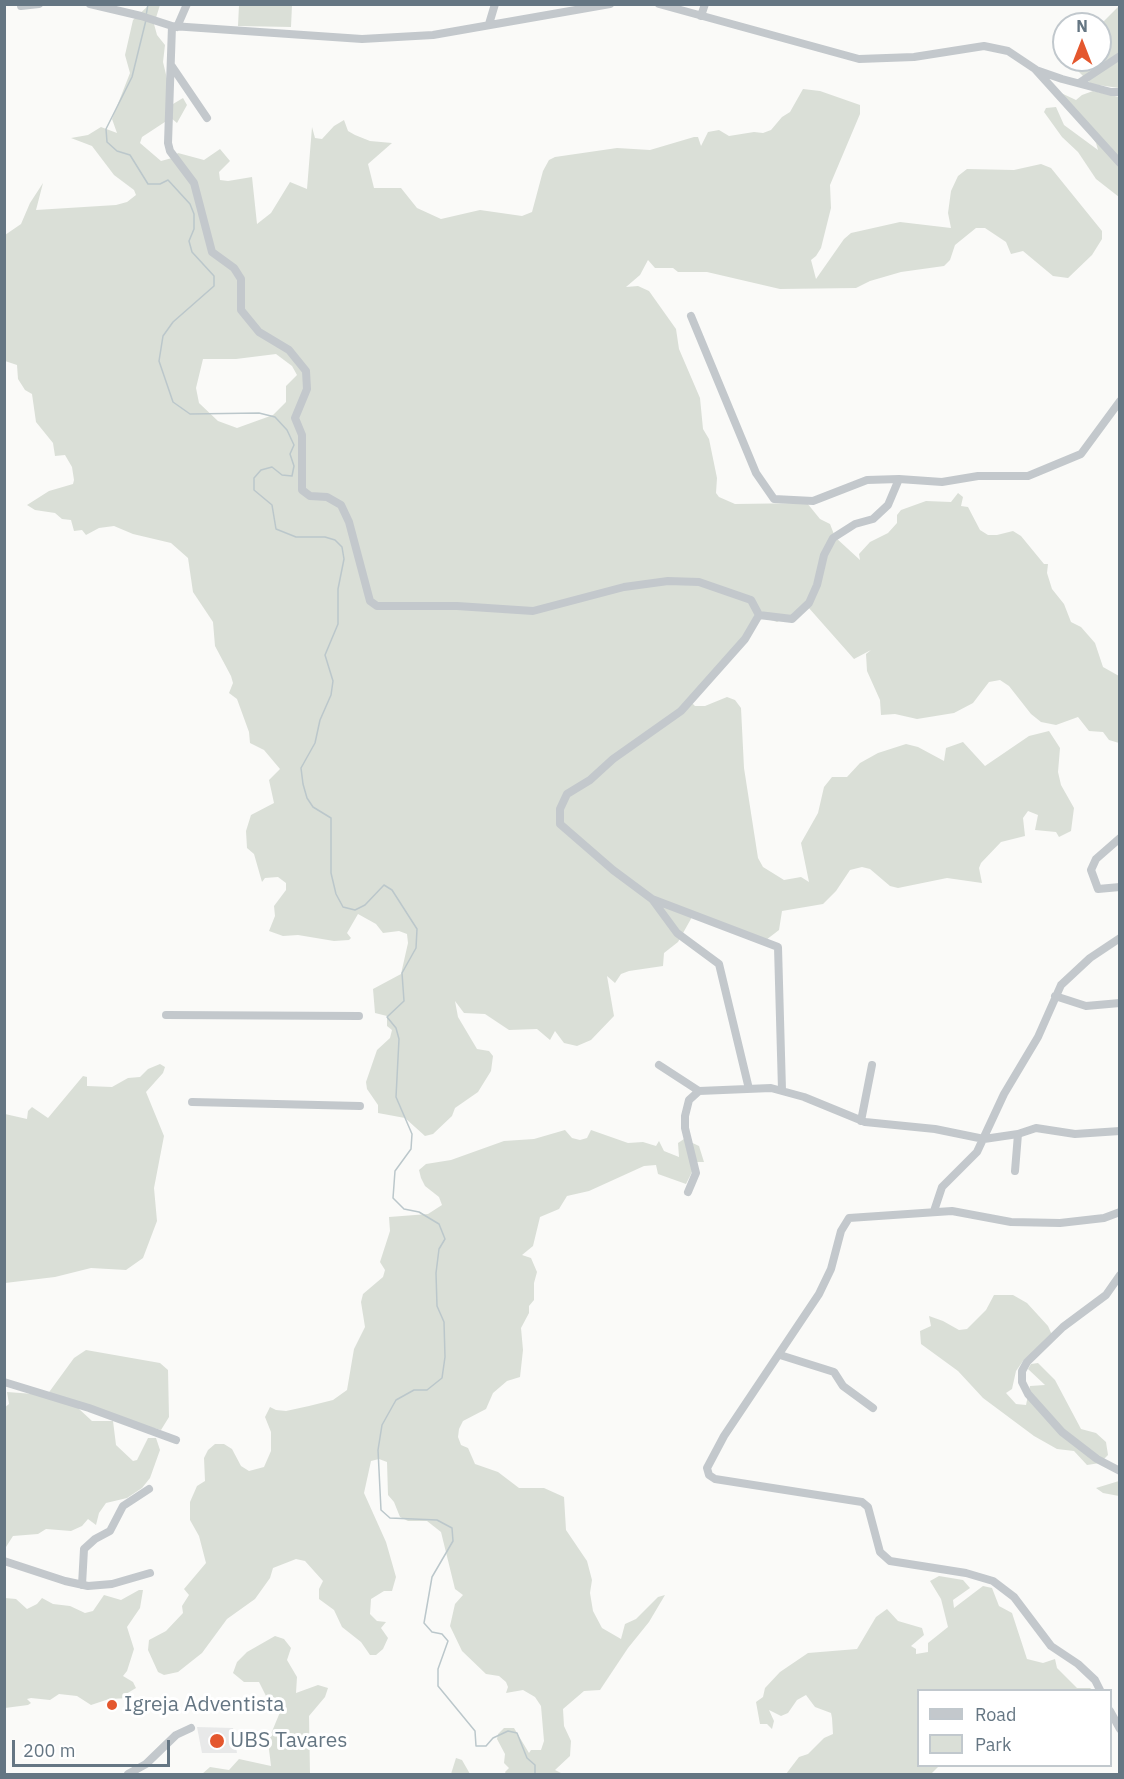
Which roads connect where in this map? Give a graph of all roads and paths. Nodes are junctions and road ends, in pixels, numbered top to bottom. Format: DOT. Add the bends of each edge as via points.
graph roads {
  1 [pos="39,4"];
  2 [pos="90,4"];
  3 [pos="187,4"];
  4 [pos="495,4"];
  5 [pos="610,4"];
  6 [pos="659,4"];
  7 [pos="705,4"];
  8 [pos="21,6"];
  9 [pos="701,16"];
  10 [pos="489,24"];
  11 [pos="175,26"];
  12 [pos="1119,56"];
  13 [pos="170,64"];
  14 [pos="1035,69"];
  15 [pos="1078,83"];
  16 [pos="1119,92"];
  17 [pos="207,118"];
  18 [pos="1119,163"];
  19 [pos="691,316"];
  20 [pos="1119,401"];
  21 [pos="899,479"];
  22 [pos="759,615"];
  23 [pos="1119,838"];
  24 [pos="1119,887"];
  25 [pos="652,899"];
  26 [pos="1119,938"];
  27 [pos="1055,996"];
  28 [pos="1119,1003"];
  29 [pos="166,1015"];
  30 [pos="359,1016"];
  31 [pos="659,1065"];
  32 [pos="872,1065"];
  33 [pos="749,1089"];
  34 [pos="782,1090"];
  35 [pos="699,1091"];
  36 [pos="192,1102"];
  37 [pos="360,1106"];
  38 [pos="861,1120"];
  39 [pos="1119,1131"];
  40 [pos="1018,1134"];
  41 [pos="984,1138"];
  42 [pos="1015,1171"];
  43 [pos="688,1192"];
  44 [pos="934,1211"];
  45 [pos="1118,1216"];
  46 [pos="1119,1275"];
  47 [pos="780,1355"];
  48 [pos="4,1382"];
  49 [pos="873,1408"];
  50 [pos="176,1440"];
  51 [pos="1119,1471"];
  52 [pos="149,1489"];
  53 [pos="4,1561"];
  54 [pos="150,1573"];
  55 [pos="82,1585"];
  56 [pos="1100,1689"];
  57 [pos="1112,1715"];
  58 [pos="191,1728"];
  59 [pos="1119,1729"];
  60 [pos="128,1774"];
  1 -- 8 [label="street"];
  2 -- 11 [label="street"];
  3 -- 11 [label="street"];
  4 -- 10 [label="street"];
  5 -- 10 [label="street"];
  6 -- 9 [label="street"];
  7 -- 9 [label="street"];
  9 -- 14 [label="street" via="860,60 914,57 984,46 1008,51"];
  10 -- 11 [label="street" via="434,35 362,39"];
  11 -- 13 [label="street"];
  12 -- 15 [label="street"];
  13 -- 17 [label="street"];
  13 -- 22 [label="street" via="170,151 194,183 212,252 234,268 241,279 241,310 259,332 289,350 306,370 307,389 295,418 302,435 302,490 341,505 370,601 377,606 533,611 624,587 668,581 699,582 751,600"];
  14 -- 15 [label="street"];
  14 -- 18 [label="street"];
  15 -- 16 [label="street"];
  19 -- 21 [label="street" via="756,473 774,499 813,501 867,480"];
  20 -- 21 [label="street" via="1081,454 1028,476 978,476 942,482"];
  21 -- 22 [label="street" via="888,505 873,519 833,537 808,603 792,619"];
  22 -- 25 [label="street" via="745,639 681,711 567,794 560,809 560,824"];
  23 -- 24 [label="street" via="1096,859 1091,870 1098,889"];
  25 -- 33 [label="street" via="677,933 719,964"];
  25 -- 34 [label="street" via="778,947"];
  26 -- 27 [label="street" via="1072,973"];
  27 -- 28 [label="street" via="1086,1006"];
  27 -- 41 [label="street" via="1038,1037 1004,1094"];
  29 -- 30 [label="street"];
  31 -- 35 [label="street"];
  32 -- 38 [label="street"];
  33 -- 34 [label="street"];
  33 -- 35 [label="street"];
  34 -- 38 [label="street"];
  35 -- 43 [label="street" via="689,1100 685,1116 696,1173"];
  36 -- 37 [label="street"];
  38 -- 41 [label="street"];
  39 -- 40 [label="street" via="1075,1134 1036,1128"];
  40 -- 41 [label="street"];
  40 -- 42 [label="street"];
  41 -- 44 [label="street" via="977,1152 942,1187"];
  44 -- 45 [label="street" via="1030,1224"];
  44 -- 47 [label="street" via="857,1216 846,1222 831,1269"];
  46 -- 51 [label="street" via="1106,1295 1063,1327 1027,1362 1022,1382 1062,1432"];
  47 -- 49 [label="street" via="834,1372 843,1386"];
  47 -- 56 [label="street" via="724,1436 710,1462 709,1475 862,1502 868,1506 880,1552 890,1562 993,1581 1014,1597 1051,1646 1078,1664"];
  48 -- 50 [label="street"];
  52 -- 55 [label="street" via="123,1506 110,1531 84,1549"];
  53 -- 55 [label="street"];
  54 -- 55 [label="street" via="112,1584"];
  57 -- 59 [label="street"];
  58 -- 60 [label="street" via="176,1735 146,1764"];
}
